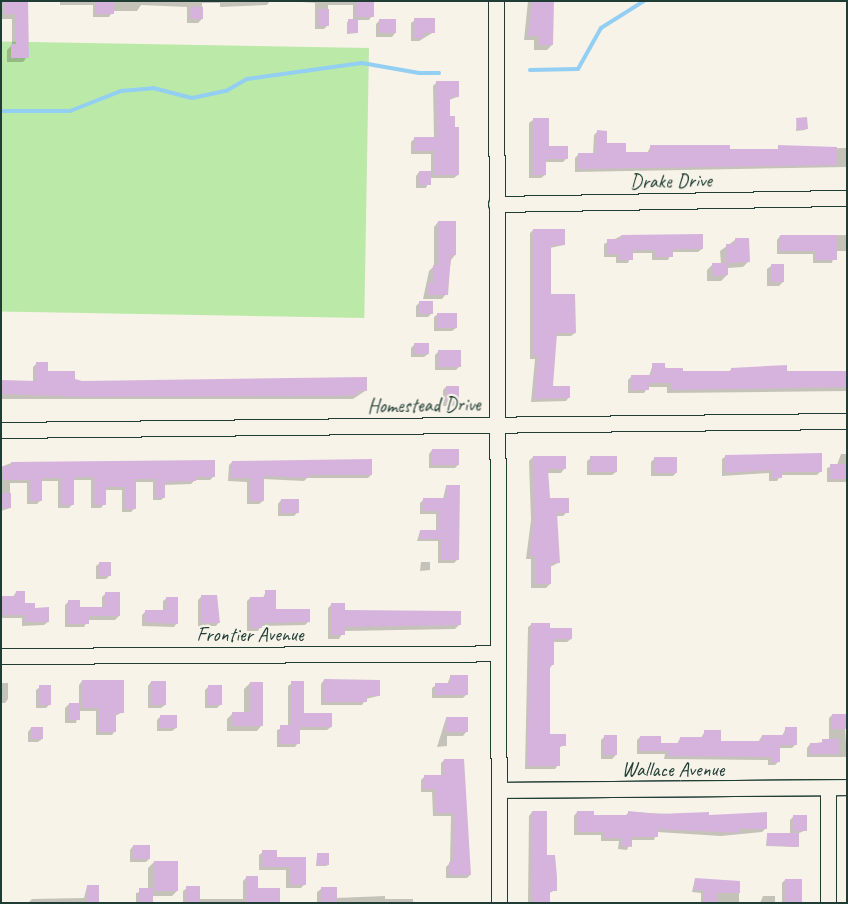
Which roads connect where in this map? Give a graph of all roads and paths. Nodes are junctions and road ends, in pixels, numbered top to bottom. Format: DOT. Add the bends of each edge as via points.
graph roads {
  1 [pos="496,1"];
  2 [pos="847,198"];
  3 [pos="496,204"];
  4 [pos="847,420"];
  5 [pos="497,424"];
  6 [pos="1,430"];
  7 [pos="498,653"];
  8 [pos="1,656"];
  9 [pos="847,787"];
  10 [pos="828,788"];
  11 [pos="499,790"];
  12 [pos="499,903"];
  13 [pos="828,903"];
  1 -- 3 [label="street"];
  2 -- 3 [label="street, Drake Drive"];
  3 -- 5 [label="street"];
  4 -- 5 [label="street, Homestead Drive"];
  5 -- 6 [label="street, Homestead Drive"];
  5 -- 7 [label="street"];
  7 -- 8 [label="street, Frontier Avenue"];
  7 -- 11 [label="street"];
  9 -- 10 [label="street, Wallace Avenue"];
  10 -- 11 [label="street, Wallace Avenue"];
  10 -- 13 [label="street"];
  11 -- 12 [label="street"];
}
